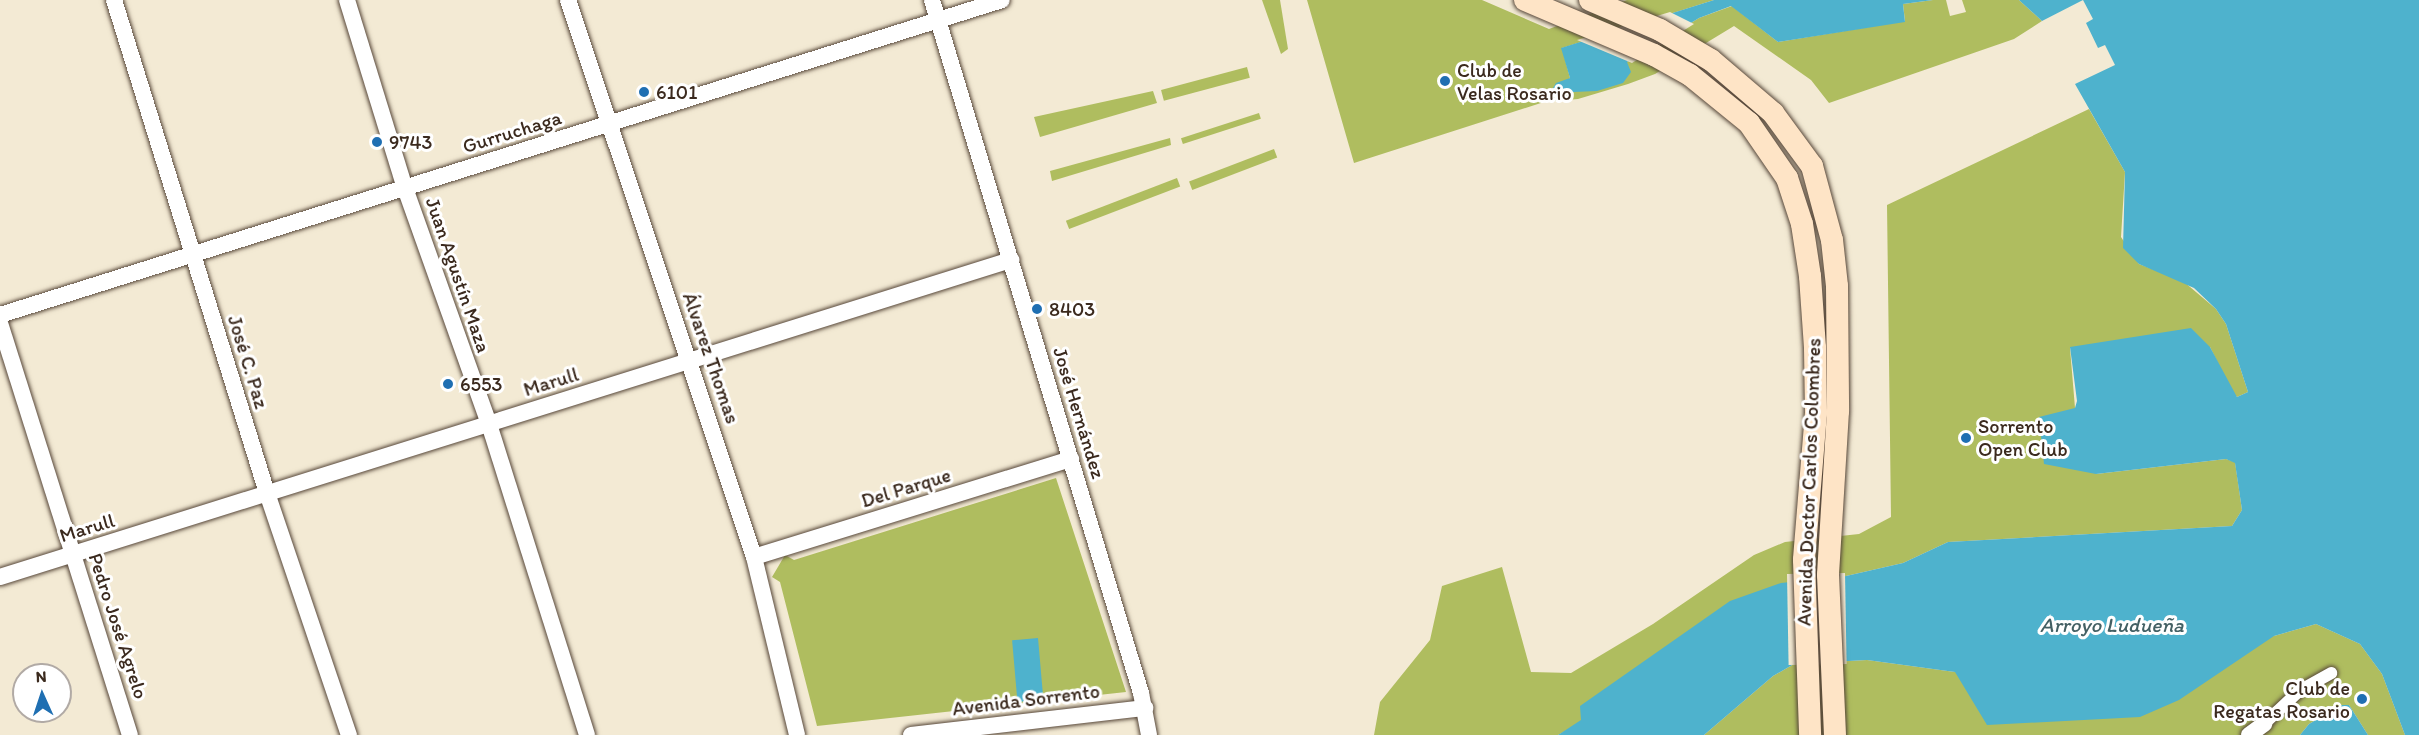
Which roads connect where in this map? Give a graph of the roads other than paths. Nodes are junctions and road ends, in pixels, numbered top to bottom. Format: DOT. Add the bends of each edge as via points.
graph roads {
  1 [pos="114,0"];
  2 [pos="347,0"];
  3 [pos="568,0"];
  4 [pos="932,0"];
  5 [pos="1002,0"];
  6 [pos="1525,0"];
  7 [pos="1598,4"];
  8 [pos="939,20"];
  9 [pos="607,124"];
  10 [pos="405,188"];
  11 [pos="192,255"];
  12 [pos="1011,260"];
  13 [pos="0,315"];
  14 [pos="0,323"];
  15 [pos="691,361"];
  16 [pos="489,424"];
  17 [pos="1071,459"];
  18 [pos="267,493"];
  19 [pos="73,554"];
  20 [pos="754,557"];
  21 [pos="0,577"];
  22 [pos="2331,673"];
  23 [pos="1145,708"];
  24 [pos="2264,724"];
  25 [pos="1834,725"];
  26 [pos="1810,727"];
  27 [pos="130,735"];
  28 [pos="349,735"];
  29 [pos="587,735"];
  30 [pos="797,735"];
  31 [pos="911,735"];
  32 [pos="1149,735"];
  33 [pos="2249,735"];
  1 -- 11 [label="street, José C. Paz"];
  2 -- 10 [label="street, Juan Agustín Maza"];
  3 -- 9 [label="street, Álvarez Thomas"];
  4 -- 8 [label="street, José Hernández"];
  5 -- 8 [label="street, Gurruchaga"];
  6 -- 26 [label="main road, Avenida Doctor Carlos Colombres" via="1654,55 1715,94 1749,123 1774,154 1796,202 1810,276 1816,413 1806,516 1804,603"];
  7 -- 25 [label="main road, Avenida Doctor Carlos Colombres" via="1684,43 1743,85 1799,144 1820,189 1836,270 1838,400 1828,575"];
  8 -- 9 [label="street, Gurruchaga"];
  8 -- 12 [label="street, José Hernández"];
  9 -- 10 [label="street, Gurruchaga"];
  9 -- 15 [label="street, Álvarez Thomas"];
  10 -- 11 [label="street, Gurruchaga"];
  10 -- 16 [label="street, Juan Agustín Maza"];
  11 -- 13 [label="street, Gurruchaga"];
  11 -- 18 [label="street, José C. Paz"];
  12 -- 15 [label="street, Marull"];
  12 -- 17 [label="street, José Hernández"];
  14 -- 19 [label="street, Pedro José Agrelo"];
  15 -- 16 [label="street, Marull"];
  15 -- 20 [label="street, Álvarez Thomas"];
  16 -- 18 [label="street, Marull"];
  16 -- 29 [label="street, Juan Agustín Maza"];
  17 -- 20 [label="street, Del Parque"];
  17 -- 23 [label="street, José Hernández"];
  18 -- 19 [label="street, Marull"];
  18 -- 28 [label="street, José C. Paz"];
  19 -- 21 [label="street, Marull"];
  19 -- 27 [label="street, Pedro José Agrelo"];
  20 -- 30 [label="street, Álvarez Thomas"];
  22 -- 24 [label="street" via="2299,691"];
  23 -- 31 [label="street, Avenida Sorrento"];
  23 -- 32 [label="street, José Hernández"];
  24 -- 33 [label="street"];
}
